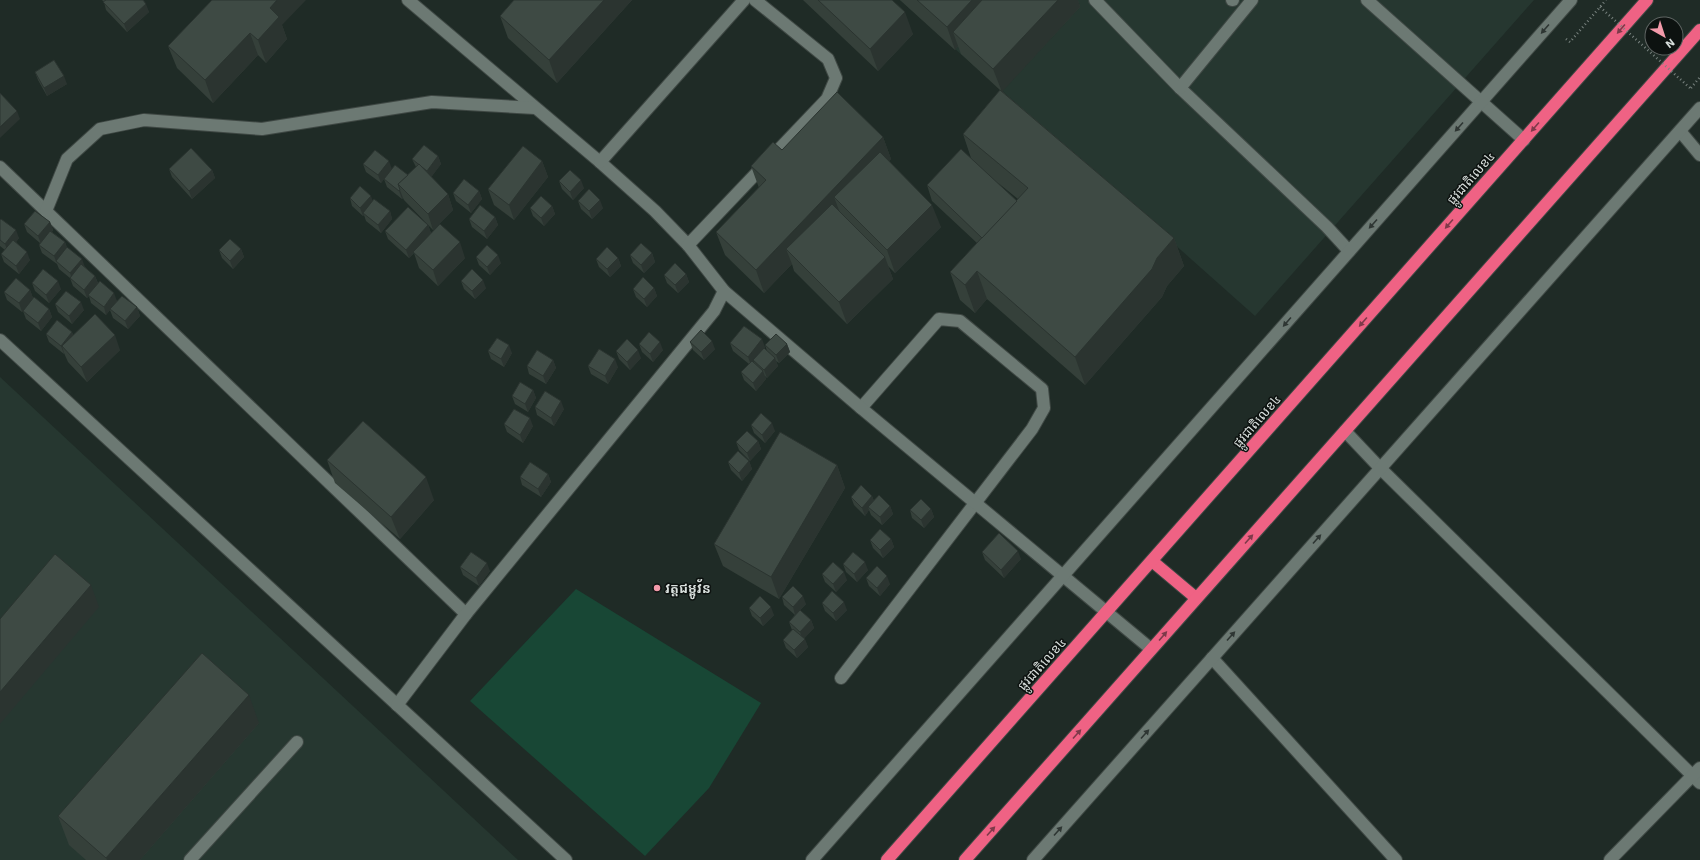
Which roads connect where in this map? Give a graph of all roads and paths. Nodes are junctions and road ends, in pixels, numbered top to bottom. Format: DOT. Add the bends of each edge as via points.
graph roads {
  1 [pos="408,0"];
  2 [pos="744,0"];
  3 [pos="755,0"];
  4 [pos="1095,0"];
  5 [pos="1252,0"];
  6 [pos="1367,0"];
  7 [pos="1571,0"];
  8 [pos="1606,0"];
  9 [pos="1647,0"];
  10 [pos="1600,7"];
  11 [pos="1700,30"];
  12 [pos="1570,42"];
  13 [pos="1180,88"];
  14 [pos="1690,88"];
  15 [pos="1481,102"];
  16 [pos="535,108"];
  17 [pos="1700,108"];
  18 [pos="1680,131"];
  19 [pos="1524,140"];
  20 [pos="1700,155"];
  21 [pos="600,162"];
  22 [pos="0,167"];
  23 [pos="46,210"];
  24 [pos="688,245"];
  25 [pos="1350,251"];
  26 [pos="724,291"];
  27 [pos="0,340"];
  28 [pos="861,408"];
  29 [pos="1345,431"];
  30 [pos="1380,468"];
  31 [pos="975,503"];
  32 [pos="1152,561"];
  33 [pos="1063,575"];
  34 [pos="1196,598"];
  35 [pos="1107,612"];
  36 [pos="466,614"];
  37 [pos="1151,649"];
  38 [pos="1212,658"];
  39 [pos="841,678"];
  40 [pos="398,705"];
  41 [pos="297,742"];
  42 [pos="1698,776"];
  43 [pos="190,860"];
  44 [pos="566,860"];
  45 [pos="812,860"];
  46 [pos="887,860"];
  47 [pos="965,860"];
  48 [pos="1032,860"];
  49 [pos="1396,860"];
  50 [pos="1610,860"];
  1 -- 16 [label="street"];
  2 -- 21 [label="street"];
  3 -- 24 [label="street" via="828,60 836,78 827,99"];
  4 -- 13 [label="street"];
  5 -- 13 [label="street"];
  6 -- 15 [label="street"];
  7 -- 15 [label="street, one-way"];
  8 -- 10 [label="path"];
  9 -- 19 [label="highway, ផ្លូវជាតិលេខ៤, one-way"];
  10 -- 12 [label="path"];
  10 -- 14 [label="path, bridge"];
  11 -- 29 [label="highway"];
  13 -- 25 [label="street"];
  15 -- 19 [label="street"];
  15 -- 25 [label="street, one-way"];
  16 -- 21 [label="street"];
  16 -- 23 [label="street" via="432,102 262,129 144,120 100,129 67,159"];
  17 -- 18 [label="street"];
  18 -- 20 [label="street"];
  18 -- 30 [label="street"];
  19 -- 32 [label="highway, ផ្លូវជាតិលេខ៤, one-way"];
  21 -- 24 [label="street" via="655,211"];
  22 -- 23 [label="street"];
  23 -- 36 [label="street"];
  24 -- 26 [label="street"];
  25 -- 33 [label="street, one-way"];
  26 -- 28 [label="street"];
  26 -- 36 [label="street" via="714,311"];
  27 -- 40 [label="street"];
  28 -- 31 [label="street"];
  28 -- 31 [label="street" via="939,318 960,321 1024,374 1042,389 1044,408 1032,429"];
  29 -- 30 [label="street"];
  34 -- 29 [label="highway, one-way"];
  38 -- 30 [label="street, one-way"];
  30 -- 42 [label="street"];
  31 -- 33 [label="street"];
  31 -- 39 [label="street"];
  32 -- 34 [label="highway"];
  32 -- 35 [label="highway, ផ្លូវជាតិលេខ៤"];
  33 -- 35 [label="street"];
  33 -- 45 [label="street"];
  37 -- 34 [label="highway, one-way"];
  35 -- 37 [label="street"];
  35 -- 46 [label="highway, ផ្លូវជាតិលេខ៤"];
  36 -- 40 [label="street"];
  47 -- 37 [label="highway, one-way"];
  48 -- 38 [label="street, one-way"];
  38 -- 49 [label="street"];
  40 -- 44 [label="street"];
  41 -- 43 [label="street"];
  42 -- 50 [label="street"];
}
